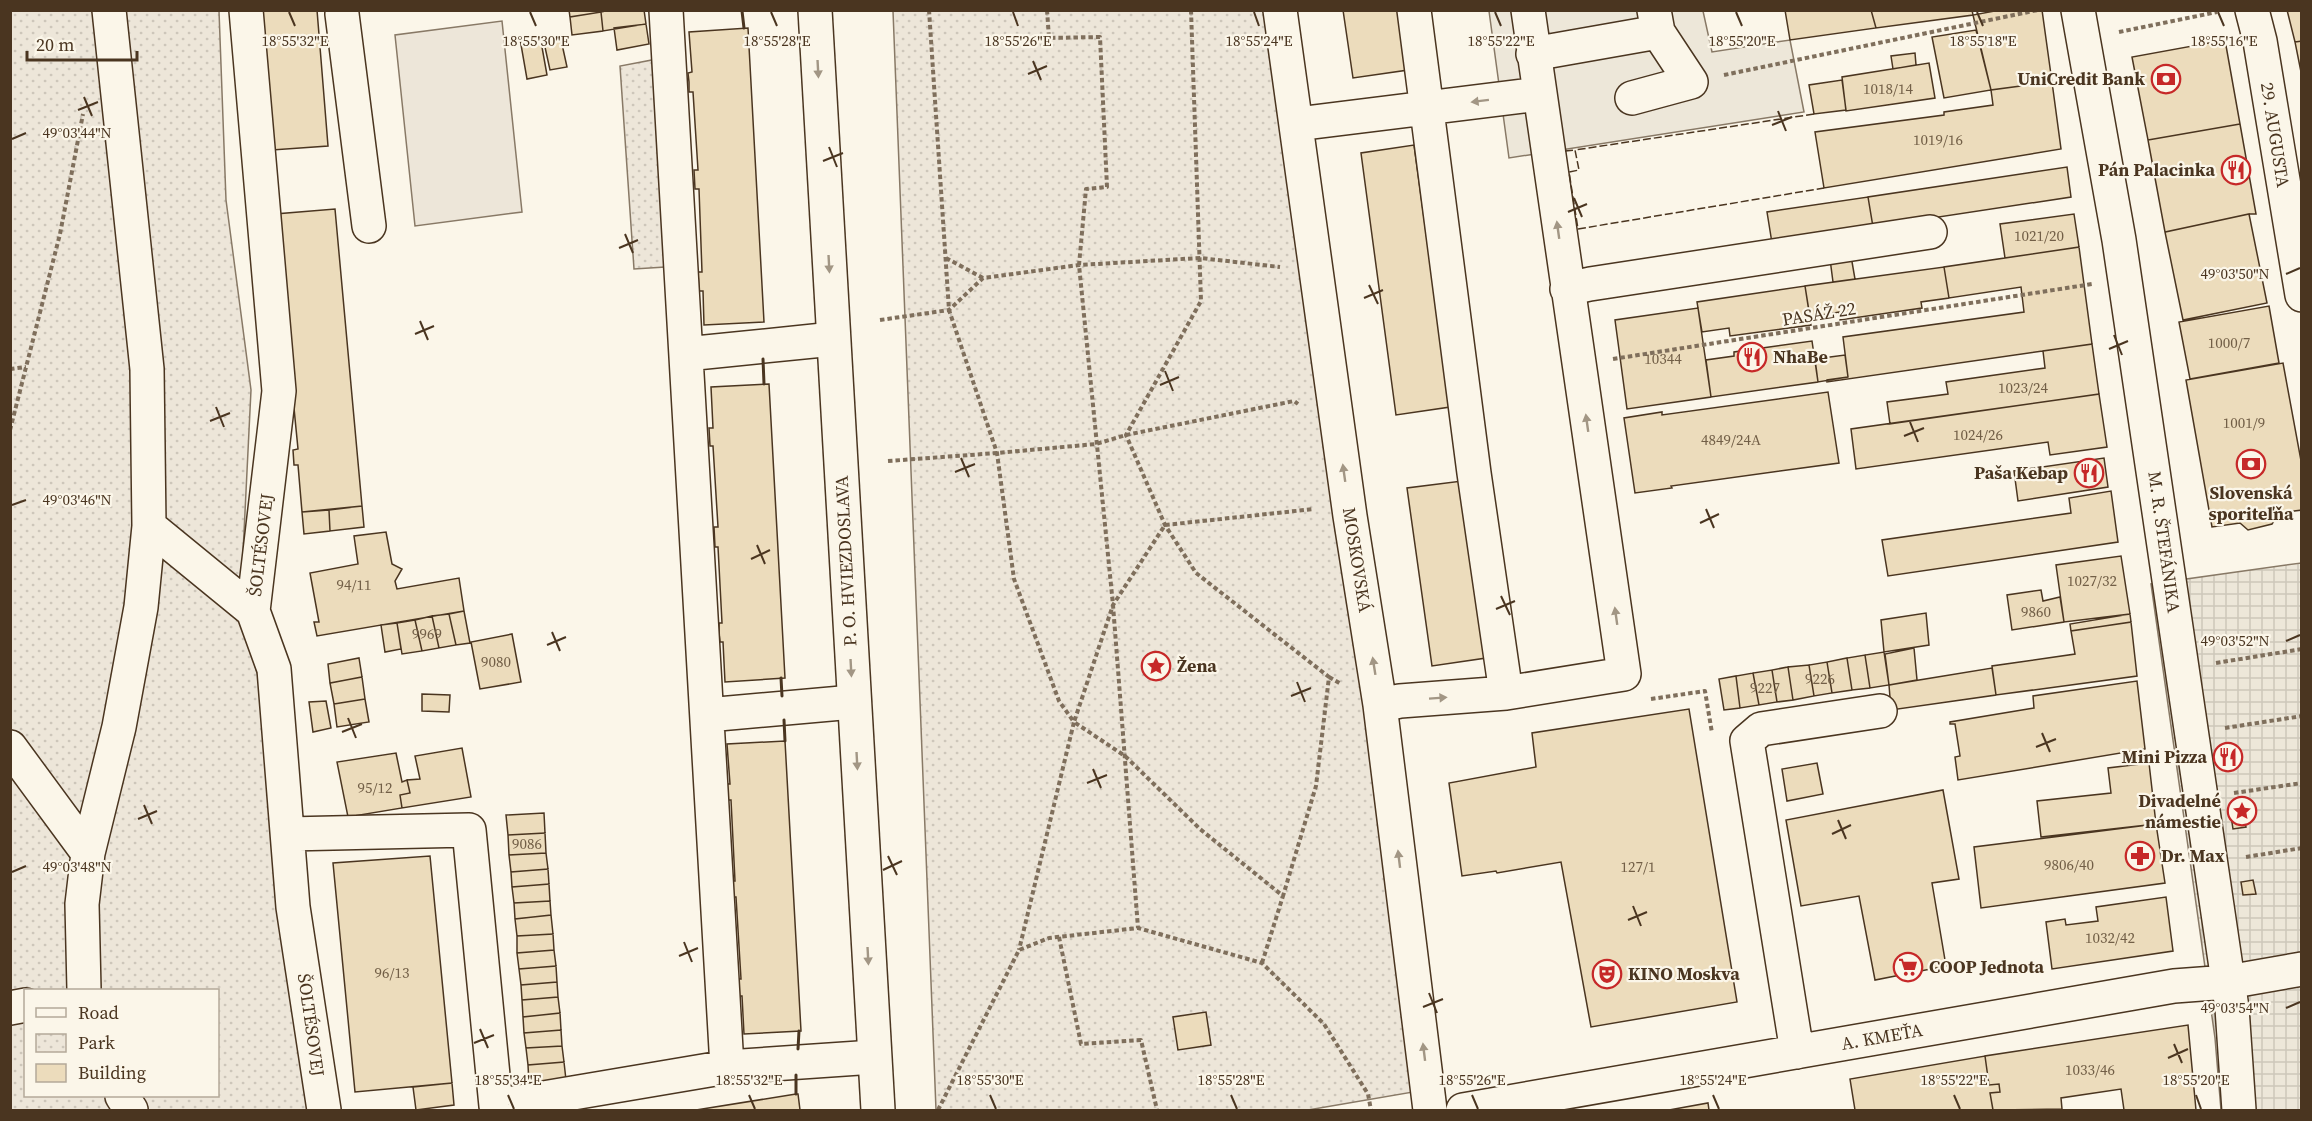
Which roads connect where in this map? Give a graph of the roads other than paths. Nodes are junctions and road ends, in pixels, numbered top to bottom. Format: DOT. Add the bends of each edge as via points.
graph roads {
  1 [pos="110,10"];
  2 [pos="246,10"];
  3 [pos="666,10"];
  4 [pos="815,10"];
  5 [pos="1280,10"];
  6 [pos="1414,10"];
  7 [pos="1528,10"];
  8 [pos="2252,10"];
  9 [pos="347,12"];
  10 [pos="1656,21"];
  11 [pos="2080,25"];
  12 [pos="1533,54"];
  13 [pos="1539,94"];
  14 [pos="1632,98"];
  15 [pos="1428,107"];
  16 [pos="1297,124"];
  17 [pos="369,226"];
  18 [pos="1930,232"];
  19 [pos="1567,289"];
  20 [pos="2301,295"];
  21 [pos="833,339"];
  22 [pos="686,354"];
  23 [pos="149,526"];
  24 [pos="253,611"];
  25 [pos="1506,693"];
  26 [pos="853,702"];
  27 [pos="1380,705"];
  28 [pos="1880,711"];
  29 [pos="707,715"];
  30 [pos="10,747"];
  31 [pos="288,834"];
  32 [pos="88,853"];
  33 [pos="2301,969"];
  34 [pos="2228,982"];
  35 [pos="84,989"];
  36 [pos="1797,1052"];
  37 [pos="874,1058"];
  38 [pos="727,1067"];
  39 [pos="324,1110"];
  40 [pos="878,1110"];
  41 [pos="1430,1110"];
  42 [pos="1463,1110"];
  43 [pos="2239,1110"];
  1 -- 23 [label="street" via="147,369"];
  2 -- 24 [label="street, ŠOLTÉSOVEJ" via="279,391"];
  3 -- 22 [label="street"];
  4 -- 21 [label="street, P. O. HVIEZDOSLAVA, one-way"];
  5 -- 16 [label="street, MOSKOVSKÁ"];
  6 -- 15 [label="street"];
  7 -- 12 [label="street"];
  8 -- 20 [label="street, 29. AUGUSTA"];
  9 -- 17 [label="street"];
  10 -- 12 [label="street"];
  10 -- 14 [label="street" via="1691,82"];
  11 -- 34 [label="street, M. R. ŠTEFÁNIKA" via="2125,277"];
  12 -- 13 [label="street"];
  13 -- 15 [label="street, one-way"];
  19 -- 13 [label="street, one-way"];
  15 -- 16 [label="street"];
  15 -- 25 [label="street"];
  27 -- 16 [label="street, MOSKOVSKÁ, one-way" via="1337,426"];
  18 -- 19 [label="street"];
  25 -- 19 [label="street, one-way" via="1624,674"];
  21 -- 22 [label="street"];
  21 -- 26 [label="street, P. O. HVIEZDOSLAVA, one-way"];
  22 -- 29 [label="street"];
  23 -- 24 [label="street"];
  23 -- 32 [label="street" via="141,607 119,727"];
  24 -- 31 [label="street, ŠOLTÉSOVEJ" via="274,669"];
  27 -- 25 [label="street, one-way"];
  26 -- 29 [label="street"];
  26 -- 37 [label="street, P. O. HVIEZDOSLAVA, one-way"];
  41 -- 27 [label="street, MOSKOVSKÁ, one-way"];
  28 -- 36 [label="street" via="1761,729 1747,741"];
  29 -- 38 [label="street"];
  30 -- 32 [label="street"];
  31 -- 38 [label="street" via="469,830 496,1106"];
  31 -- 39 [label="street, ŠOLTÉSOVEJ" via="293,906"];
  32 -- 35 [label="street" via="82,904"];
  33 -- 34 [label="street, A. KMEŤA"];
  34 -- 36 [label="street, A. KMEŤA" via="2174,986"];
  34 -- 43 [label="street, M. R. ŠTEFÁNIKA"];
  36 -- 42 [label="street, A. KMEŤA"];
  37 -- 38 [label="street"];
  37 -- 40 [label="street, P. O. HVIEZDOSLAVA"];
}
